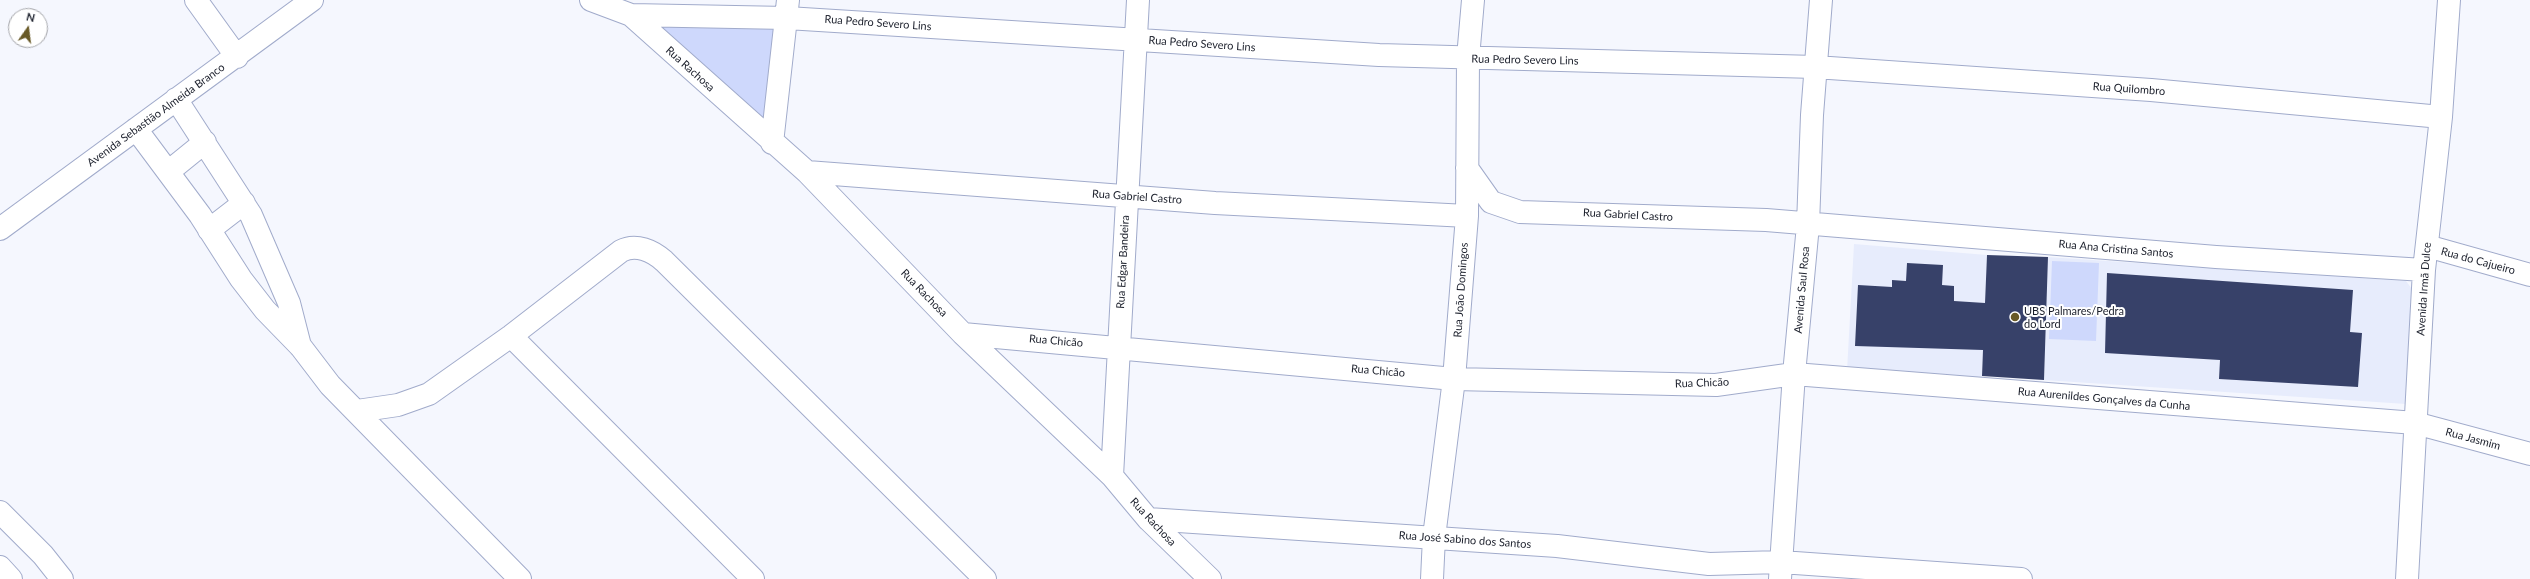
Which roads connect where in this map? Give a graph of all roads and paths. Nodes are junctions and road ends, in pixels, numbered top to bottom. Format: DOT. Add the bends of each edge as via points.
graph roads {
  1 [pos="196,0"];
  2 [pos="312,0"];
  3 [pos="591,0"];
  4 [pos="1138,0"];
  5 [pos="1473,0"];
  6 [pos="1821,0"];
  7 [pos="2449,0"];
  8 [pos="788,9"];
  9 [pos="631,15"];
  10 [pos="1134,40"];
  11 [pos="236,57"];
  12 [pos="1468,58"];
  13 [pos="1815,67"];
  14 [pos="176,99"];
  15 [pos="2441,117"];
  16 [pos="136,129"];
  17 [pos="205,142"];
  18 [pos="772,143"];
  19 [pos="1467,168"];
  20 [pos="168,172"];
  21 [pos="807,172"];
  22 [pos="1127,196"];
  23 [pos="244,203"];
  24 [pos="1467,216"];
  25 [pos="1808,225"];
  26 [pos="0,229"];
  27 [pos="209,230"];
  28 [pos="2426,246"];
  29 [pos="2424,270"];
  30 [pos="2530,275"];
  31 [pos="963,334"];
  32 [pos="512,336"];
  33 [pos="301,347"];
  34 [pos="1118,347"];
  35 [pos="1794,374"];
  36 [pos="1454,379"];
  37 [pos="357,410"];
  38 [pos="2415,424"];
  39 [pos="2530,454"];
  40 [pos="1112,476"];
  41 [pos="0,512"];
  42 [pos="1148,519"];
  43 [pos="1434,537"];
  44 [pos="0,567"];
  45 [pos="1780,571"];
  46 [pos="11,579"];
  47 [pos="62,579"];
  48 [pos="520,579"];
  49 [pos="753,579"];
  50 [pos="985,579"];
  51 [pos="1210,579"];
  52 [pos="1432,579"];
  53 [pos="2021,579"];
  54 [pos="2407,579"];
  1 -- 11 [label="street"];
  2 -- 11 [label="street, Avenida Sebastião Almeida Branco"];
  3 -- 9 [label="street, Rua Pedro Severo Lins"];
  4 -- 10 [label="street, Rua Edgar Bandeira"];
  5 -- 12 [label="street, Rua João Domingos"];
  6 -- 13 [label="street, Avenida Saul Rosa"];
  7 -- 15 [label="street, Avenida Irmã Dulce"];
  8 -- 9 [label="street, Rua Pedro Severo Lins"];
  8 -- 10 [label="street, Rua Pedro Severo Lins"];
  8 -- 18 [label="street"];
  9 -- 18 [label="street, Rua Rachosa"];
  10 -- 12 [label="street, Rua Pedro Severo Lins"];
  10 -- 22 [label="street, Rua Edgar Bandeira"];
  11 -- 14 [label="street, Avenida Sebastião Almeida Branco"];
  12 -- 13 [label="street, Rua Pedro Severo Lins"];
  12 -- 19 [label="street, Rua João Domingos"];
  13 -- 15 [label="street, Rua Quilombro" via="2151,90"];
  13 -- 25 [label="street, Avenida Saul Rosa"];
  14 -- 16 [label="street, Avenida Sebastião Almeida Branco"];
  14 -- 17 [label="street"];
  15 -- 28 [label="street, Avenida Irmã Dulce"];
  16 -- 20 [label="street"];
  16 -- 26 [label="street, Avenida Sebastião Almeida Branco"];
  17 -- 20 [label="street"];
  17 -- 23 [label="street"];
  18 -- 21 [label="street, Rua Rachosa"];
  19 -- 24 [label="street, Rua João Domingos"];
  19 -- 25 [label="street, Rua Gabriel Castro" via="1491,202 1520,212 1766,220"];
  20 -- 27 [label="street"];
  21 -- 22 [label="street, Rua Gabriel Castro"];
  21 -- 31 [label="street, Rua Rachosa"];
  22 -- 24 [label="street, Rua Gabriel Castro"];
  22 -- 34 [label="street, Rua Edgar Bandeira"];
  23 -- 27 [label="street"];
  23 -- 33 [label="street" via="284,289"];
  24 -- 36 [label="street, Rua João Domingos"];
  25 -- 29 [label="street, Rua Ana Cristina Santos" via="2216,257"];
  25 -- 35 [label="street, Avenida Saul Rosa"];
  27 -- 33 [label="street" via="265,310"];
  28 -- 29 [label="street, Avenida Irmã Dulce"];
  28 -- 30 [label="street, Rua do Cajueiro"];
  29 -- 38 [label="street, Avenida Irmã Dulce"];
  31 -- 34 [label="street, Rua Chicão"];
  31 -- 40 [label="street, Rua Rachosa"];
  32 -- 37 [label="street" via="429,394 398,405"];
  32 -- 49 [label="street"];
  32 -- 50 [label="street" via="623,250 642,248 654,253"];
  33 -- 37 [label="street" via="330,386"];
  34 -- 36 [label="street, Rua Chicão"];
  34 -- 40 [label="street, Rua Edgar Bandeira"];
  35 -- 36 [label="street, Rua Chicão" via="1716,385"];
  35 -- 38 [label="street, Rua Aurenildes Gonçalves da Cunha"];
  35 -- 45 [label="street, Avenida Saul Rosa"];
  36 -- 43 [label="street, Rua João Domingos"];
  37 -- 48 [label="street"];
  38 -- 39 [label="street, Rua Jasmim"];
  38 -- 54 [label="street, Avenida Irmã Dulce"];
  40 -- 42 [label="street, Rua Rachosa"];
  41 -- 47 [label="street" via="43,555"];
  42 -- 43 [label="street, Rua José Sabino dos Santos"];
  42 -- 51 [label="street, Rua Rachosa"];
  43 -- 45 [label="street, Rua José Sabino dos Santos" via="1557,546"];
  43 -- 52 [label="street, Rua João Domingos"];
  44 -- 46 [label="street"];
  45 -- 53 [label="street, Rua José Sabino dos Santos"];
}
